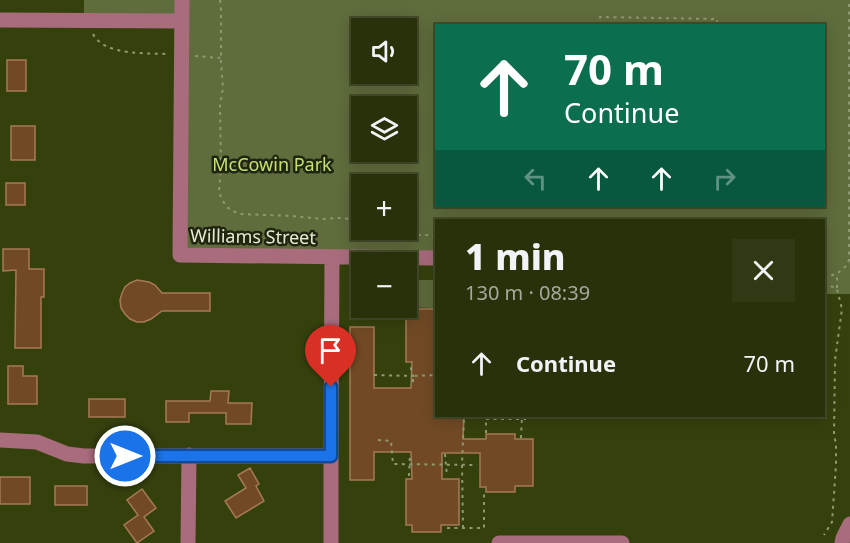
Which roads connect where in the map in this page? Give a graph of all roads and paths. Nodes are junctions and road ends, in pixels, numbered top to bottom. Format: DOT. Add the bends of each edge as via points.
graph roads {
  1 [pos="182,0"];
  2 [pos="220,0"];
  3 [pos="849,0"];
  4 [pos="0,20"];
  5 [pos="182,21"];
  6 [pos="600,24"];
  7 [pos="717,24"];
  8 [pos="92,30"];
  9 [pos="170,54"];
  10 [pos="193,56"];
  11 [pos="221,58"];
  12 [pos="351,219"];
  13 [pos="417,236"];
  14 [pos="435,236"];
  15 [pos="332,257"];
  16 [pos="435,258"];
  17 [pos="837,273"];
  18 [pos="825,278"];
  19 [pos="825,283"];
  20 [pos="837,289"];
  21 [pos="410,365"];
  22 [pos="374,375"];
  23 [pos="435,375"];
  24 [pos="412,376"];
  25 [pos="412,382"];
  26 [pos="464,417"];
  27 [pos="486,417"];
  28 [pos="522,417"];
  29 [pos="526,419"];
  30 [pos="486,433"];
  31 [pos="522,438"];
  32 [pos="378,440"];
  33 [pos="0,441"];
  34 [pos="445,454"];
  35 [pos="189,455"];
  36 [pos="410,455"];
  37 [pos="331,456"];
  38 [pos="410,464"];
  39 [pos="446,464"];
  40 [pos="462,464"];
  41 [pos="477,465"];
  42 [pos="409,476"];
  43 [pos="447,476"];
  44 [pos="484,492"];
  45 [pos="850,524"];
  46 [pos="447,528"];
  47 [pos="463,528"];
  48 [pos="824,535"];
  49 [pos="188,543"];
  50 [pos="331,543"];
  51 [pos="499,543"];
  52 [pos="622,543"];
  53 [pos="842,543"];
  1 -- 5 [label="street, Williams Street"];
  2 -- 11 [label="path"];
  3 -- 17 [label="path" via="849,260 846,268"];
  4 -- 5 [label="street"];
  5 -- 15 [label="street, Williams Street" via="180,255"];
  6 -- 7 [label="path" via="600,17 717,19"];
  8 -- 9 [label="path" via="94,37 109,47"];
  10 -- 11 [label="path"];
  11 -- 12 [label="path" via="219,192 228,208 239,214"];
  13 -- 14 [label="path"];
  15 -- 16 [label="street, Williams Street"];
  15 -- 37 [label="street"];
  17 -- 18 [label="path"];
  17 -- 20 [label="path"];
  19 -- 20 [label="path"];
  20 -- 48 [label="path" via="842,309 835,360 836,465 832,522"];
  21 -- 24 [label="path"];
  22 -- 24 [label="path"];
  23 -- 24 [label="path"];
  24 -- 25 [label="path"];
  26 -- 40 [label="path"];
  27 -- 28 [label="path"];
  27 -- 30 [label="path"];
  28 -- 29 [label="path"];
  28 -- 31 [label="path"];
  32 -- 38 [label="path" via="391,441 393,464"];
  33 -- 35 [label="street" via="37,442 84,456"];
  34 -- 39 [label="path"];
  35 -- 37 [label="street"];
  35 -- 49 [label="street"];
  36 -- 38 [label="path"];
  37 -- 50 [label="street"];
  38 -- 39 [label="path"];
  38 -- 42 [label="path"];
  39 -- 40 [label="path"];
  39 -- 43 [label="path"];
  40 -- 41 [label="path"];
  40 -- 47 [label="path"];
  44 -- 47 [label="path" via="484,528"];
  45 -- 53 [label="street"];
  46 -- 47 [label="path"];
  51 -- 52 [label="street"];
}
